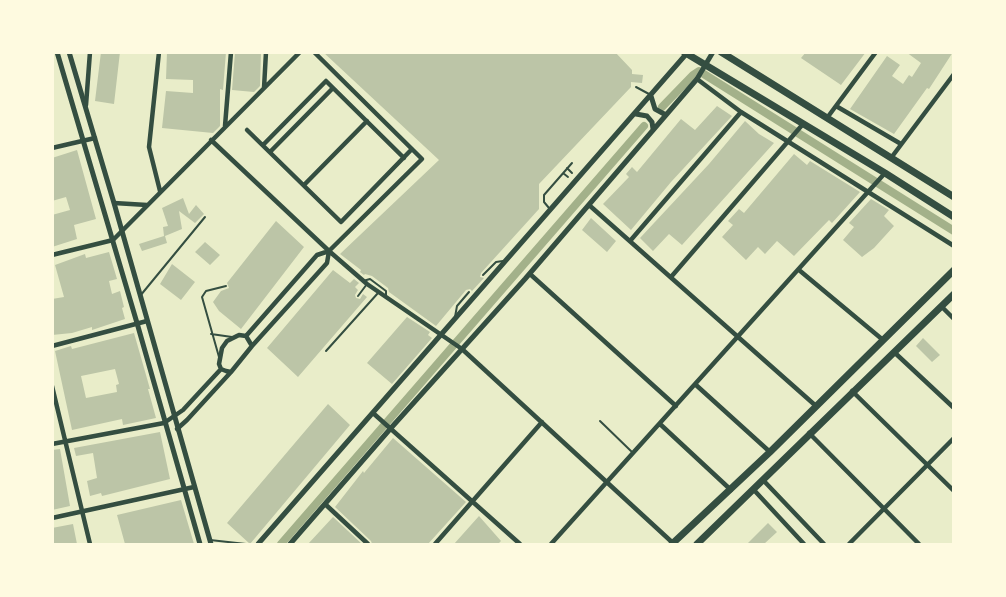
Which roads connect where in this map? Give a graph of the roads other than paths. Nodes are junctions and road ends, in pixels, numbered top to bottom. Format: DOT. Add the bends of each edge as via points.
graph roads {
  1 [pos="57,52"];
  2 [pos="69,52"];
  3 [pos="90,52"];
  4 [pos="159,52"];
  5 [pos="231,52"];
  6 [pos="266,52"];
  7 [pos="300,52"];
  8 [pos="314,52"];
  9 [pos="713,52"];
  10 [pos="721,52"];
  11 [pos="876,52"];
  12 [pos="686,53"];
  13 [pos="701,73"];
  14 [pos="954,74"];
  15 [pos="636,87"];
  16 [pos="264,88"];
  17 [pos="333,88"];
  18 [pos="651,96"];
  19 [pos="836,106"];
  20 [pos="86,108"];
  21 [pos="741,112"];
  22 [pos="636,114"];
  23 [pos="666,115"];
  24 [pos="827,118"];
  25 [pos="367,121"];
  26 [pos="225,126"];
  27 [pos="802,126"];
  28 [pos="653,129"];
  29 [pos="247,130"];
  30 [pos="95,138"];
  31 [pos="790,139"];
  32 [pos="212,140"];
  33 [pos="83,141"];
  34 [pos="901,144"];
  35 [pos="53,146"];
  36 [pos="263,146"];
  37 [pos="412,149"];
  38 [pos="270,152"];
  39 [pos="404,158"];
  40 [pos="891,158"];
  41 [pos="572,163"];
  42 [pos="567,168"];
  43 [pos="563,173"];
  44 [pos="572,173"];
  45 [pos="885,173"];
  46 [pos="568,177"];
  47 [pos="303,185"];
  48 [pos="871,189"];
  49 [pos="160,191"];
  50 [pos="952,194"];
  51 [pos="114,203"];
  52 [pos="589,204"];
  53 [pos="147,205"];
  54 [pos="551,210"];
  55 [pos="205,217"];
  56 [pos="954,217"];
  57 [pos="122,229"];
  58 [pos="112,240"];
  59 [pos="630,240"];
  60 [pos="954,246"];
  61 [pos="329,251"];
  62 [pos="52,255"];
  63 [pos="506,261"];
  64 [pos="799,270"];
  65 [pos="954,270"];
  66 [pos="530,274"];
  67 [pos="483,275"];
  68 [pos="670,277"];
  69 [pos="365,282"];
  70 [pos="226,286"];
  71 [pos="378,292"];
  72 [pos="469,292"];
  73 [pos="954,294"];
  74 [pos="140,296"];
  75 [pos="358,296"];
  76 [pos="386,297"];
  77 [pos="941,306"];
  78 [pos="351,315"];
  79 [pos="355,318"];
  80 [pos="456,319"];
  81 [pos="954,319"];
  82 [pos="147,321"];
  83 [pos="137,323"];
  84 [pos="212,334"];
  85 [pos="246,336"];
  86 [pos="233,337"];
  87 [pos="443,337"];
  88 [pos="738,337"];
  89 [pos="883,340"];
  90 [pos="52,346"];
  91 [pos="252,346"];
  92 [pos="460,348"];
  93 [pos="326,351"];
  94 [pos="893,351"];
  95 [pos="219,357"];
  96 [pos="221,369"];
  97 [pos="231,372"];
  98 [pos="696,385"];
  99 [pos="52,386"];
  100 [pos="852,391"];
  101 [pos="676,406"];
  102 [pos="816,406"];
  103 [pos="954,408"];
  104 [pos="376,415"];
  105 [pos="173,417"];
  106 [pos="600,421"];
  107 [pos="542,422"];
  108 [pos="164,423"];
  109 [pos="660,424"];
  110 [pos="389,427"];
  111 [pos="177,429"];
  112 [pos="809,434"];
  113 [pos="954,438"];
  114 [pos="65,442"];
  115 [pos="52,444"];
  116 [pos="770,452"];
  117 [pos="634,454"];
  118 [pos="927,465"];
  119 [pos="763,480"];
  120 [pos="608,482"];
  121 [pos="194,487"];
  122 [pos="753,489"];
  123 [pos="184,490"];
  124 [pos="731,490"];
  125 [pos="954,491"];
  126 [pos="473,502"];
  127 [pos="325,504"];
  128 [pos="884,509"];
  129 [pos="84,512"];
  130 [pos="52,518"];
  131 [pos="210,542"];
  132 [pos="90,544"];
  133 [pos="200,544"];
  134 [pos="230,544"];
  135 [pos="246,544"];
  136 [pos="258,544"];
  137 [pos="290,544"];
  138 [pos="368,544"];
  139 [pos="435,544"];
  140 [pos="520,544"];
  141 [pos="551,544"];
  142 [pos="674,544"];
  143 [pos="697,544"];
  144 [pos="804,544"];
  145 [pos="824,544"];
  146 [pos="849,544"];
  147 [pos="919,544"];
  1 -- 33 [label="street"];
  2 -- 20 [label="street"];
  3 -- 20 [label="street"];
  4 -- 49 [label="street" via="149,147"];
  5 -- 26 [label="street"];
  6 -- 16 [label="street"];
  7 -- 16 [label="street"];
  8 -- 37 [label="street"];
  9 -- 13 [label="street"];
  10 -- 24 [label="main road"];
  11 -- 19 [label="street"];
  12 -- 13 [label="main road"];
  12 -- 18 [label="street"];
  13 -- 21 [label="street"];
  13 -- 23 [label="street"];
  13 -- 27 [label="main road"];
  14 -- 34 [label="street"];
  15 -- 18 [label="lane"];
  16 -- 26 [label="street"];
  17 -- 25 [label="street"];
  17 -- 36 [label="street" via="326,81"];
  17 -- 38 [label="street"];
  18 -- 22 [label="street"];
  18 -- 23 [label="street" via="654,109"];
  19 -- 24 [label="street"];
  19 -- 34 [label="street"];
  20 -- 30 [label="street"];
  21 -- 31 [label="street"];
  21 -- 59 [label="street"];
  22 -- 28 [label="street" via="650,118"];
  22 -- 54 [label="street"];
  23 -- 28 [label="street"];
  24 -- 40 [label="main road"];
  25 -- 39 [label="street"];
  25 -- 47 [label="street"];
  26 -- 32 [label="street"];
  27 -- 31 [label="street"];
  27 -- 45 [label="main road"];
  28 -- 52 [label="street"];
  29 -- 36 [label="street"];
  30 -- 33 [label="street"];
  30 -- 51 [label="street"];
  31 -- 48 [label="street"];
  31 -- 68 [label="street"];
  32 -- 49 [label="street"];
  32 -- 61 [label="street"];
  33 -- 35 [label="street"];
  33 -- 58 [label="street"];
  34 -- 40 [label="street"];
  36 -- 38 [label="street"];
  37 -- 39 [label="street"];
  37 -- 61 [label="street" via="422,159"];
  38 -- 47 [label="street"];
  39 -- 47 [label="street" via="341,222"];
  40 -- 50 [label="main road"];
  41 -- 42 [label="lane"];
  42 -- 43 [label="lane"];
  42 -- 44 [label="lane"];
  43 -- 46 [label="lane"];
  43 -- 54 [label="lane" via="544,195"];
  45 -- 48 [label="street"];
  45 -- 56 [label="main road"];
  48 -- 60 [label="street"];
  48 -- 64 [label="street"];
  49 -- 53 [label="street"];
  51 -- 53 [label="street"];
  51 -- 57 [label="street"];
  52 -- 59 [label="street"];
  52 -- 66 [label="street"];
  53 -- 57 [label="street"];
  54 -- 63 [label="street"];
  55 -- 74 [label="lane"];
  57 -- 58 [label="street"];
  57 -- 74 [label="street"];
  58 -- 62 [label="street"];
  58 -- 83 [label="street"];
  59 -- 68 [label="street"];
  61 -- 69 [label="street"];
  61 -- 85 [label="street" via="317,255"];
  61 -- 91 [label="street" via="327,263"];
  63 -- 67 [label="lane" via="496,262"];
  63 -- 80 [label="street"];
  64 -- 88 [label="street"];
  64 -- 89 [label="street"];
  65 -- 89 [label="main road"];
  66 -- 92 [label="street"];
  66 -- 101 [label="street"];
  68 -- 88 [label="street"];
  69 -- 71 [label="street"];
  69 -- 75 [label="lane"];
  69 -- 76 [label="lane" via="370,279 386,291"];
  70 -- 84 [label="lane" via="203,294"];
  71 -- 76 [label="street"];
  71 -- 79 [label="lane"];
  72 -- 80 [label="lane" via="455,309"];
  73 -- 77 [label="main road"];
  74 -- 82 [label="street"];
  76 -- 87 [label="street"];
  77 -- 81 [label="street"];
  77 -- 94 [label="main road"];
  78 -- 79 [label="lane"];
  79 -- 93 [label="lane"];
  80 -- 87 [label="street"];
  82 -- 83 [label="street"];
  82 -- 105 [label="street"];
  83 -- 90 [label="street"];
  83 -- 108 [label="street"];
  84 -- 86 [label="lane"];
  84 -- 95 [label="lane"];
  85 -- 86 [label="street"];
  85 -- 91 [label="street"];
  86 -- 95 [label="street"];
  87 -- 92 [label="street"];
  87 -- 104 [label="street"];
  88 -- 98 [label="street"];
  88 -- 102 [label="street"];
  89 -- 102 [label="main road"];
  91 -- 97 [label="street"];
  92 -- 107 [label="street"];
  92 -- 110 [label="street"];
  94 -- 100 [label="main road"];
  94 -- 103 [label="street"];
  95 -- 96 [label="street"];
  96 -- 97 [label="street"];
  96 -- 105 [label="street"];
  97 -- 111 [label="street"];
  98 -- 101 [label="street"];
  98 -- 116 [label="street"];
  99 -- 114 [label="street"];
  100 -- 112 [label="main road"];
  100 -- 118 [label="street"];
  101 -- 109 [label="street"];
  102 -- 116 [label="main road"];
  104 -- 110 [label="street"];
  104 -- 136 [label="street"];
  105 -- 108 [label="street"];
  105 -- 111 [label="street"];
  106 -- 117 [label="lane"];
  107 -- 120 [label="street"];
  107 -- 126 [label="street"];
  108 -- 114 [label="street"];
  108 -- 123 [label="street"];
  109 -- 117 [label="street"];
  109 -- 124 [label="street"];
  110 -- 126 [label="street"];
  110 -- 127 [label="street"];
  111 -- 121 [label="street"];
  112 -- 119 [label="main road"];
  112 -- 128 [label="street"];
  113 -- 118 [label="street"];
  114 -- 115 [label="street"];
  114 -- 129 [label="street"];
  116 -- 124 [label="main road"];
  117 -- 120 [label="street"];
  118 -- 125 [label="street"];
  118 -- 128 [label="street"];
  119 -- 122 [label="main road"];
  119 -- 145 [label="street"];
  120 -- 141 [label="street"];
  120 -- 142 [label="street"];
  121 -- 123 [label="street"];
  121 -- 131 [label="street"];
  122 -- 143 [label="main road"];
  122 -- 144 [label="street"];
  123 -- 129 [label="street"];
  123 -- 133 [label="street"];
  124 -- 142 [label="main road"];
  126 -- 139 [label="street"];
  126 -- 140 [label="street"];
  127 -- 137 [label="street"];
  127 -- 138 [label="street"];
  128 -- 146 [label="street"];
  128 -- 147 [label="street"];
  129 -- 130 [label="street"];
  129 -- 132 [label="street"];
  131 -- 134 [label="lane"];
  134 -- 135 [label="lane"];
}
